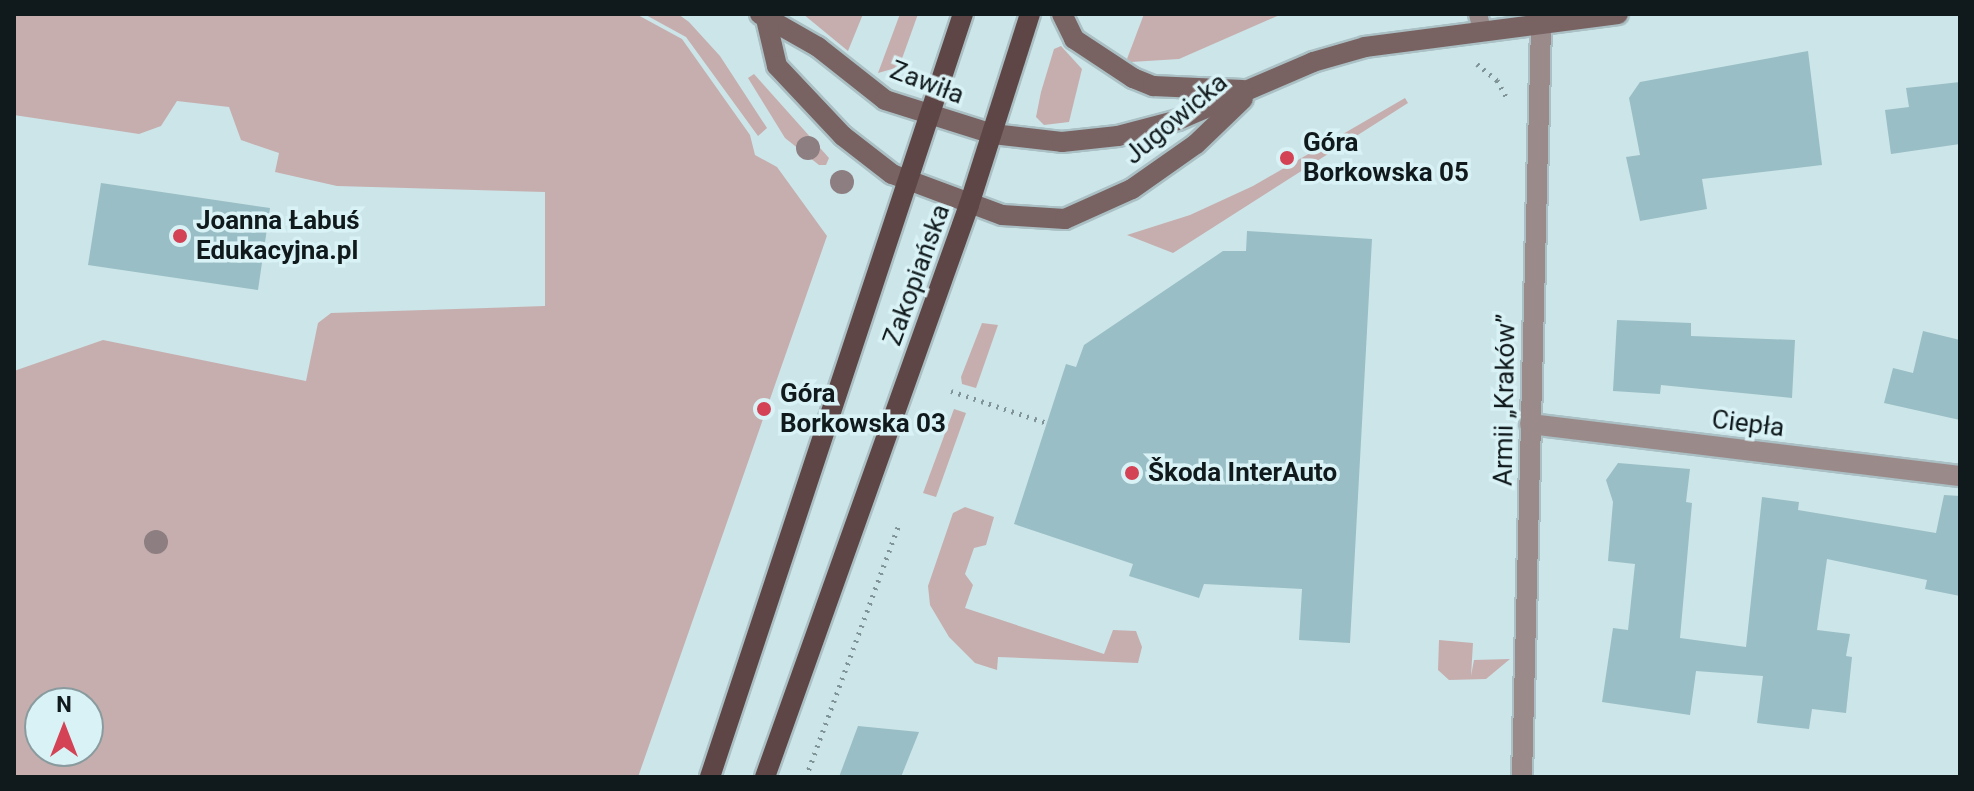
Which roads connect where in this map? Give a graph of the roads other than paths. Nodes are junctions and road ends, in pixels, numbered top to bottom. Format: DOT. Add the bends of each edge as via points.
graph roads {
  1 [pos="963,14"];
  2 [pos="1030,14"];
  3 [pos="1062,14"];
  4 [pos="1618,14"];
  5 [pos="763,17"];
  6 [pos="1480,22"];
  7 [pos="1541,24"];
  8 [pos="1251,91"];
  9 [pos="930,115"];
  10 [pos="993,134"];
  11 [pos="907,181"];
  12 [pos="969,205"];
  13 [pos="1530,424"];
  14 [pos="1960,476"];
  15 [pos="710,777"];
  16 [pos="765,777"];
  17 [pos="1522,777"];
  1 -- 9 [label="main road, Zakopiańska"];
  2 -- 10 [label="main road, Zakopiańska"];
  3 -- 8 [label="street, Jugowicka" via="1074,39 1133,78 1153,86"];
  4 -- 7 [label="street, Jugowicka"];
  5 -- 9 [label="street, Zawiła" via="818,47 885,100"];
  5 -- 11 [label="street, Zawiła" via="777,66 843,136"];
  6 -- 7 [label="street, Jugowicka"];
  6 -- 8 [label="street, Jugowicka" via="1313,62"];
  7 -- 13 [label="street, Armii „Kraków”"];
  8 -- 10 [label="street, Jugowicka" via="1178,120 1118,136 1062,142"];
  8 -- 12 [label="street, Jugowicka" via="1196,144 1132,189 1065,219 1002,215"];
  9 -- 10 [label="street, Zawiła"];
  9 -- 11 [label="main road, Zakopiańska"];
  10 -- 12 [label="main road, Zakopiańska"];
  11 -- 12 [label="street, Jugowicka"];
  11 -- 15 [label="main road, Zakopiańska"];
  12 -- 16 [label="main road, Zakopiańska"];
  13 -- 14 [label="street, Ciepła"];
  13 -- 17 [label="street, Armii „Kraków”"];
}
